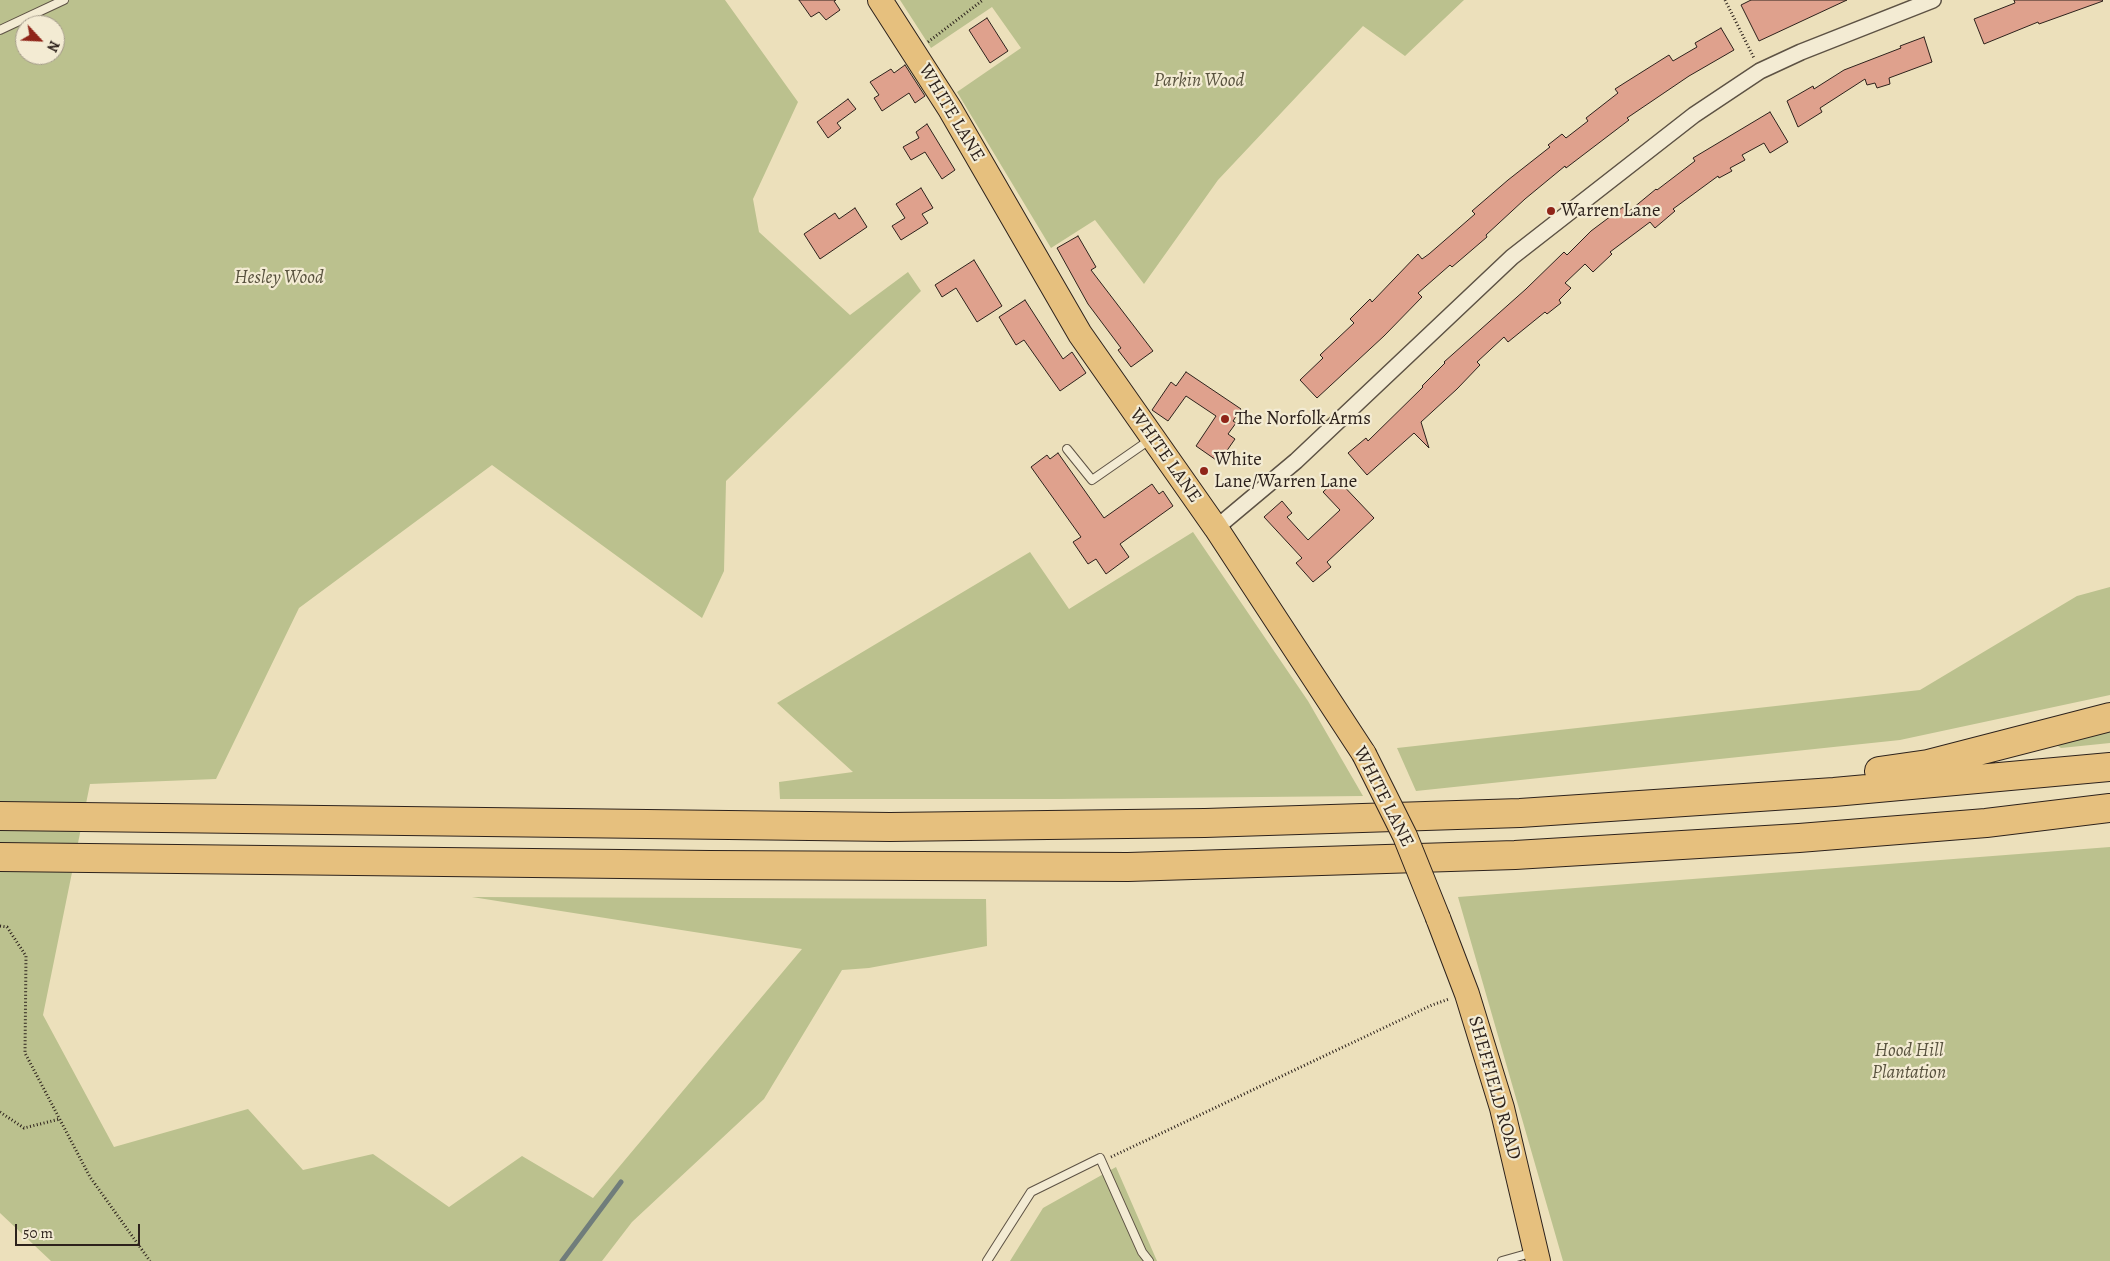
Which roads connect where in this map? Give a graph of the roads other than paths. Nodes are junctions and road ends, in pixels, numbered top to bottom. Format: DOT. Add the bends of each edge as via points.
graph roads {
  1 [pos="64,0"];
  2 [pos="880,0"];
  3 [pos="1933,0"];
  4 [pos="0,30"];
  5 [pos="1153,438"];
  6 [pos="1067,449"];
  7 [pos="1216,528"];
  8 [pos="2110,717"];
  9 [pos="2110,767"];
  10 [pos="1630,805"];
  11 [pos="2110,808"];
  12 [pos="0,816"];
  13 [pos="2110,820"];
  14 [pos="1986,823"];
  15 [pos="0,857"];
  16 [pos="1438,918"];
  17 [pos="1537,1256"];
  18 [pos="987,1261"];
  19 [pos="1150,1261"];
  20 [pos="1502,1261"];
  1 -- 4 [label="lane"];
  2 -- 5 [label="main road, WHITE LANE" via="950,108 1080,334"];
  3 -- 7 [label="street" via="1760,71 1694,115 1512,257 1303,454"];
  5 -- 6 [label="lane" via="1092,480"];
  5 -- 7 [label="main road, WHITE LANE"];
  7 -- 16 [label="main road, WHITE LANE, bridge" via="1364,754 1405,836"];
  8 -- 10 [label="highway" via="1928,764"];
  9 -- 10 [label="highway" via="1834,792"];
  10 -- 12 [label="highway" via="1520,813 1205,824 900,826"];
  11 -- 14 [label="highway"];
  13 -- 14 [label="highway"];
  14 -- 15 [label="highway" via="1525,855 1128,867"];
  16 -- 17 [label="main road, SHEFFIELD ROAD" via="1467,994 1502,1108"];
  17 -- 20 [label="lane"];
  18 -- 19 [label="lane" via="1031,1192 1100,1158 1142,1252"];
}
